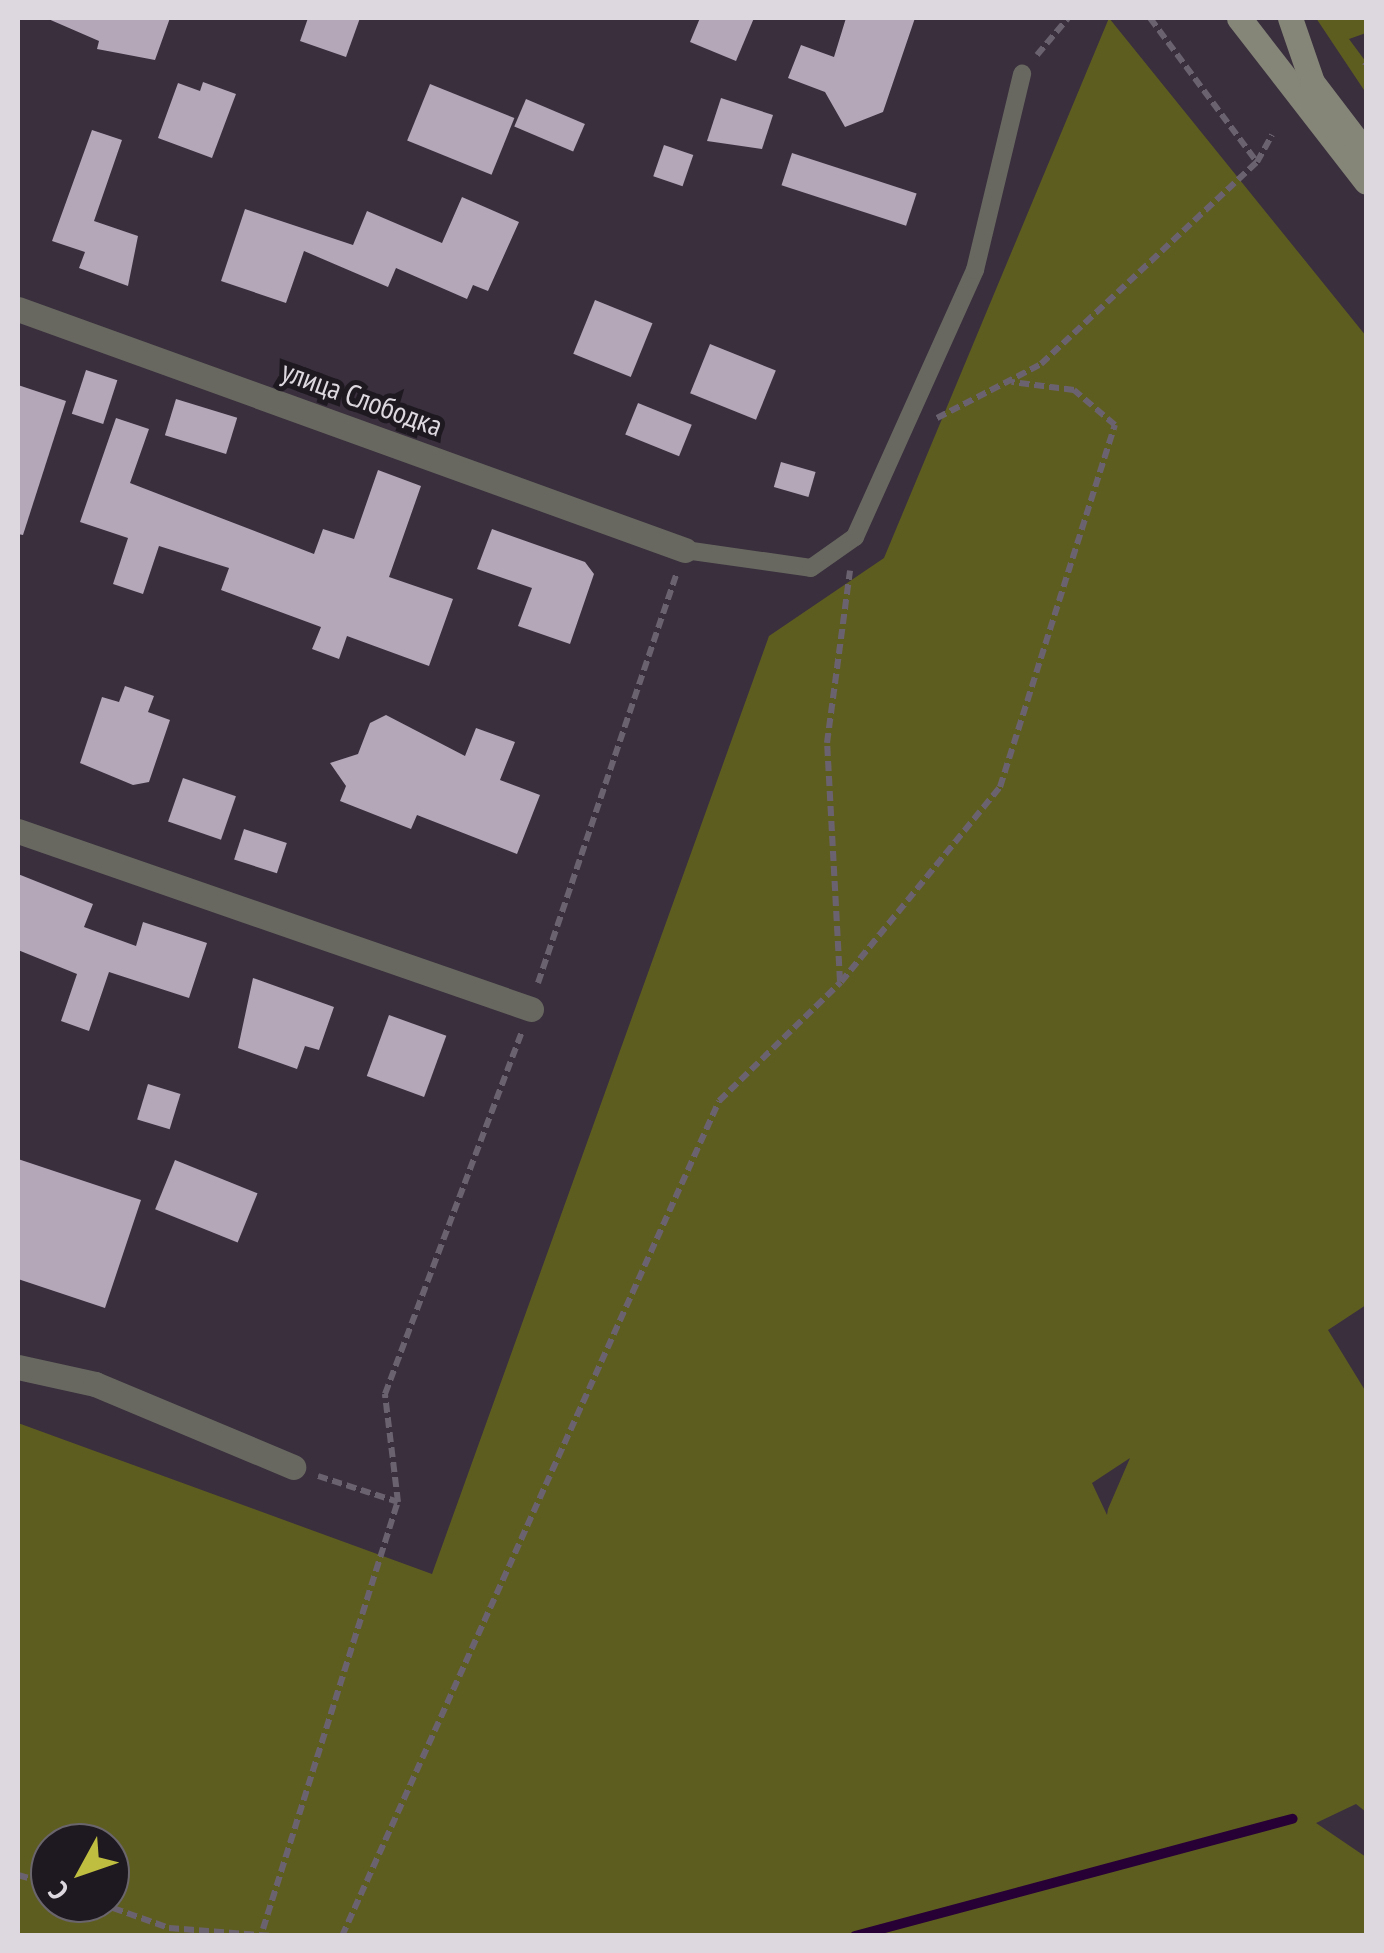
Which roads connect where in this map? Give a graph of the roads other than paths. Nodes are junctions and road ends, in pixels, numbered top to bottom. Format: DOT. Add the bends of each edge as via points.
graph roads {
  1 [pos="1239,18"];
  2 [pos="1290,18"];
  3 [pos="1022,74"];
  4 [pos="1366,153"];
  5 [pos="1366,182"];
  6 [pos="18,309"];
  7 [pos="685,550"];
  8 [pos="18,831"];
  9 [pos="532,1008"];
  10 [pos="18,1366"];
  11 [pos="293,1467"];
  1 -- 5 [label="street"];
  2 -- 4 [label="street" via="1312,82"];
  3 -- 7 [label="lane" via="976,270 855,538 811,568"];
  6 -- 7 [label="street, улица Слободка"];
  8 -- 9 [label="street"];
  10 -- 11 [label="street" via="95,1384"];
}
